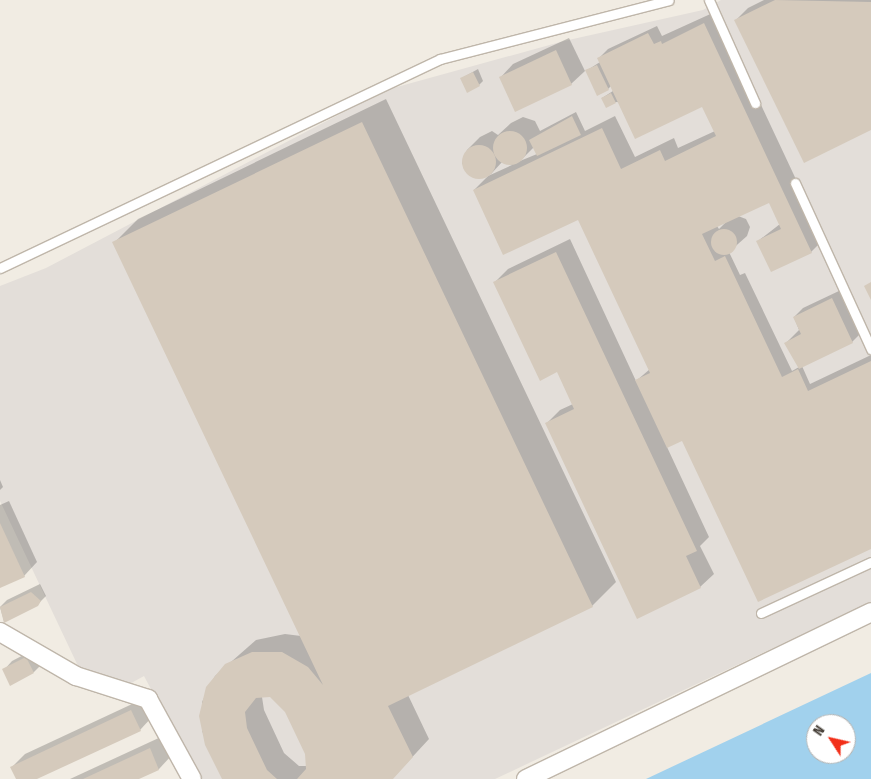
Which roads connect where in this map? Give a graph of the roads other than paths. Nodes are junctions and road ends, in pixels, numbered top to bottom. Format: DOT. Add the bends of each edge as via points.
graph roads {
  1 [pos="669,0"];
  2 [pos="710,0"];
  3 [pos="755,103"];
  4 [pos="795,183"];
  5 [pos="0,268"];
  6 [pos="871,349"];
  7 [pos="871,562"];
  8 [pos="871,612"];
  9 [pos="761,613"];
  10 [pos="0,632"];
  11 [pos="192,779"];
  12 [pos="526,779"];
  1 -- 5 [label="lane" via="440,59"];
  2 -- 3 [label="lane"];
  4 -- 6 [label="lane"];
  7 -- 9 [label="lane"];
  8 -- 12 [label="street"];
  10 -- 11 [label="street" via="76,676 148,699"];
}
